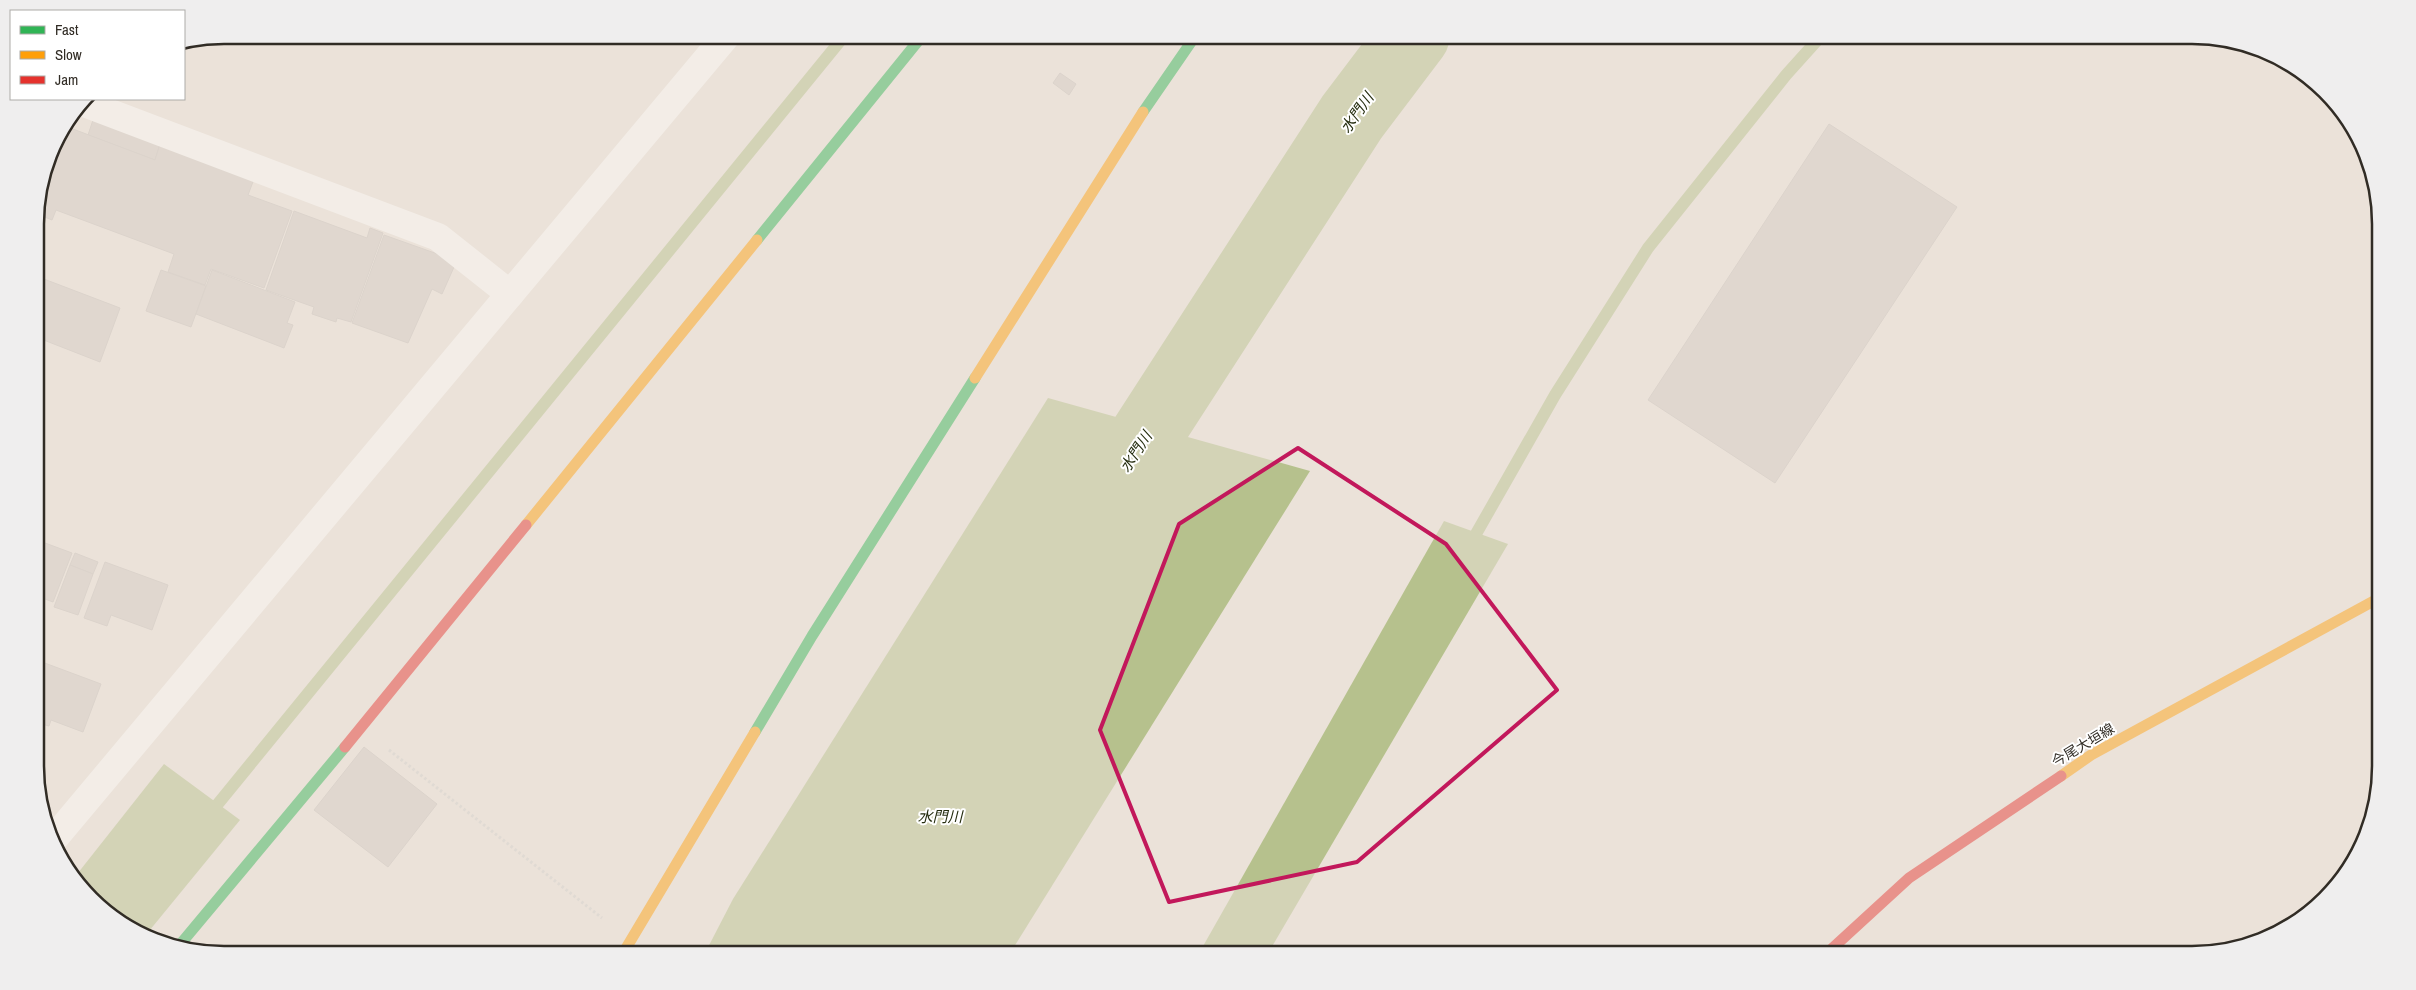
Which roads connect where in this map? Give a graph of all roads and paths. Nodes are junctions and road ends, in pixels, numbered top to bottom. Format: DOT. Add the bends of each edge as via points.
graph roads {
  1 [pos="720,44"];
  2 [pos="916,44"];
  3 [pos="1190,44"];
  4 [pos="90,104"];
  5 [pos="510,294"];
  6 [pos="2372,600"];
  7 [pos="361,728"];
  8 [pos="57,835"];
  9 [pos="631,939"];
  10 [pos="183,941"];
  11 [pos="627,946"];
  12 [pos="1835,946"];
  1 -- 5 [label="street"];
  2 -- 7 [label="street"];
  3 -- 9 [label="street" via="1153,96 812,636"];
  4 -- 5 [label="street" via="438,237"];
  5 -- 8 [label="street"];
  6 -- 12 [label="street, 今尾大垣線" via="2092,755 1909,878"];
  7 -- 9 [label="path"];
  7 -- 10 [label="street"];
  9 -- 11 [label="street"];
}
